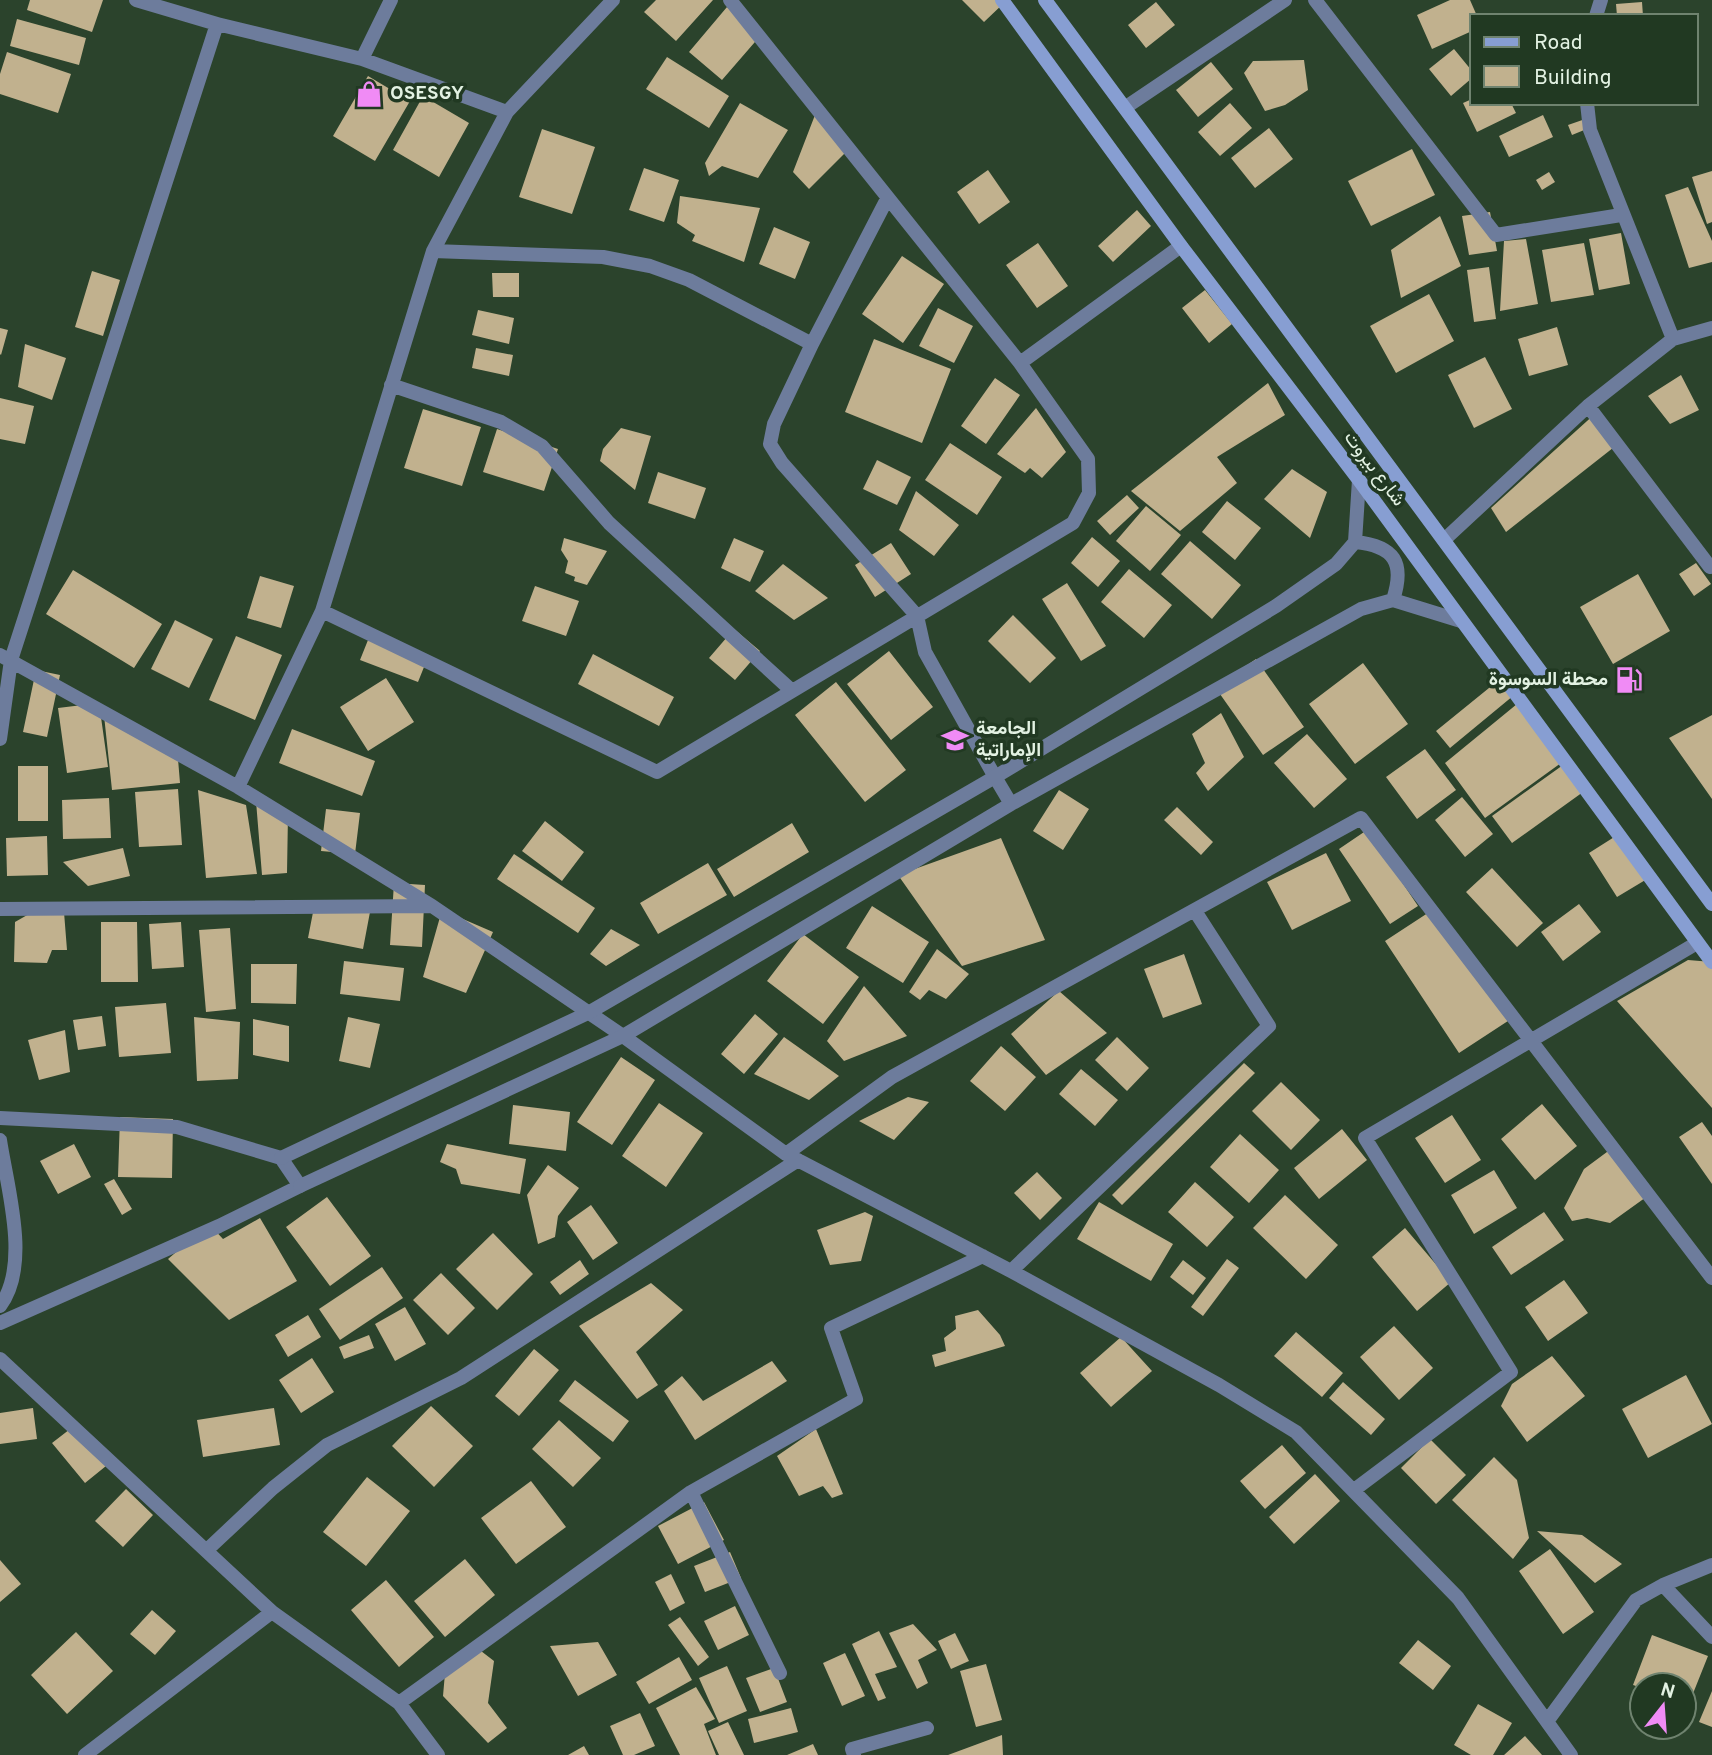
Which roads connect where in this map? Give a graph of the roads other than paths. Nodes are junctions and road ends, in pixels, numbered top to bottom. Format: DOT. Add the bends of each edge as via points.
graph roads {
  1 [pos="136,0"];
  2 [pos="391,0"];
  3 [pos="613,0"];
  4 [pos="730,0"];
  5 [pos="1002,0"];
  6 [pos="1045,0"];
  7 [pos="1285,0"];
  8 [pos="1315,0"];
  9 [pos="217,24"];
  10 [pos="362,60"];
  11 [pos="1587,105"];
  12 [pos="1126,107"];
  13 [pos="507,111"];
  14 [pos="887,199"];
  15 [pos="1621,215"];
  16 [pos="1181,246"];
  17 [pos="433,251"];
  18 [pos="1712,328"];
  19 [pos="1673,339"];
  20 [pos="811,344"];
  21 [pos="1020,363"];
  22 [pos="391,385"];
  23 [pos="1588,406"];
  24 [pos="1359,480"];
  25 [pos="1444,540"];
  26 [pos="1356,542"];
  27 [pos="1712,565"];
  28 [pos="1393,600"];
  29 [pos="322,611"];
  30 [pos="917,616"];
  31 [pos="1461,621"];
  32 [pos="5,657"];
  33 [pos="791,690"];
  34 [pos="0,739"];
  35 [pos="995,777"];
  36 [pos="238,788"];
  37 [pos="1011,804"];
  38 [pos="1712,904"];
  39 [pos="432,906"];
  40 [pos="0,909"];
  41 [pos="1195,911"];
  42 [pos="1697,943"];
  43 [pos="1712,962"];
  44 [pos="589,1013"];
  45 [pos="623,1036"];
  46 [pos="1532,1042"];
  47 [pos="0,1118"];
  48 [pos="0,1140"];
  49 [pos="792,1157"];
  50 [pos="281,1158"];
  51 [pos="300,1186"];
  52 [pos="983,1256"];
  53 [pos="1011,1271"];
  54 [pos="1711,1275"];
  55 [pos="0,1306"];
  56 [pos="0,1323"];
  57 [pos="0,1359"];
  58 [pos="1354,1490"];
  59 [pos="691,1492"];
  60 [pos="208,1549"];
  61 [pos="1712,1565"];
  62 [pos="1662,1585"];
  63 [pos="272,1612"];
  64 [pos="1712,1637"];
  65 [pos="780,1673"];
  66 [pos="398,1703"];
  67 [pos="1548,1720"];
  68 [pos="928,1728"];
  69 [pos="85,1755"];
  70 [pos="438,1755"];
  71 [pos="854,1755"];
  72 [pos="1571,1755"];
  1 -- 9 [label="street"];
  2 -- 10 [label="street"];
  3 -- 13 [label="street"];
  4 -- 14 [label="street"];
  5 -- 16 [label="main road, شارع بيروت"];
  6 -- 12 [label="main road, شارع بيروت"];
  7 -- 12 [label="street"];
  8 -- 15 [label="street" via="1496,236"];
  9 -- 10 [label="street"];
  9 -- 32 [label="street"];
  10 -- 13 [label="street"];
  11 -- 15 [label="street" via="1590,130"];
  12 -- 25 [label="main road, شارع بيروت"];
  13 -- 17 [label="street"];
  14 -- 20 [label="street"];
  14 -- 21 [label="street"];
  15 -- 19 [label="street"];
  16 -- 21 [label="street"];
  16 -- 24 [label="main road, شارع بيروت"];
  17 -- 20 [label="street" via="603,257 650,266 689,280"];
  17 -- 22 [label="street"];
  18 -- 19 [label="street"];
  19 -- 23 [label="street"];
  20 -- 30 [label="street" via="774,424 770,444"];
  21 -- 30 [label="street" via="1088,459 1089,493 1073,523"];
  22 -- 29 [label="street"];
  22 -- 33 [label="street" via="501,422 542,446 609,523"];
  23 -- 25 [label="street"];
  23 -- 27 [label="street"];
  24 -- 26 [label="street"];
  24 -- 31 [label="main road, شارع بيروت"];
  25 -- 38 [label="main road, شارع بيروت"];
  26 -- 28 [label="street" via="1374,544 1392,555 1401,578"];
  26 -- 35 [label="street" via="1336,564 1276,606"];
  28 -- 31 [label="street"];
  28 -- 37 [label="street" via="1361,610"];
  29 -- 33 [label="street" via="657,772"];
  29 -- 36 [label="street"];
  30 -- 33 [label="street"];
  30 -- 35 [label="street" via="925,652"];
  31 -- 42 [label="main road, شارع بيروت"];
  32 -- 34 [label="street"];
  32 -- 36 [label="street"];
  35 -- 37 [label="street"];
  35 -- 44 [label="street"];
  36 -- 39 [label="street"];
  37 -- 45 [label="street"];
  39 -- 40 [label="street"];
  39 -- 44 [label="street"];
  41 -- 46 [label="street" via="1360,818"];
  41 -- 49 [label="street" via="892,1077"];
  41 -- 53 [label="street" via="1269,1026"];
  42 -- 43 [label="main road, شارع بيروت"];
  42 -- 46 [label="street"];
  44 -- 45 [label="street"];
  44 -- 50 [label="street"];
  45 -- 49 [label="street"];
  45 -- 51 [label="street"];
  46 -- 54 [label="street"];
  46 -- 58 [label="street" via="1365,1138 1511,1372"];
  47 -- 50 [label="street" via="177,1127"];
  48 -- 55 [label="street" via="16,1243 13,1275"];
  49 -- 52 [label="street"];
  49 -- 60 [label="street" via="461,1378 327,1445"];
  50 -- 51 [label="street"];
  51 -- 56 [label="street"];
  52 -- 53 [label="street"];
  52 -- 59 [label="street" via="831,1328 856,1399"];
  53 -- 58 [label="street" via="1296,1432"];
  57 -- 60 [label="street" via="128,1481"];
  58 -- 67 [label="street" via="1458,1598"];
  59 -- 65 [label="street"];
  59 -- 66 [label="street"];
  60 -- 63 [label="street"];
  61 -- 62 [label="street"];
  62 -- 64 [label="street"];
  62 -- 67 [label="street" via="1636,1600"];
  63 -- 66 [label="street"];
  63 -- 69 [label="street"];
  66 -- 70 [label="street"];
  67 -- 72 [label="street"];
  68 -- 71 [label="street" via="852,1749"];
}
